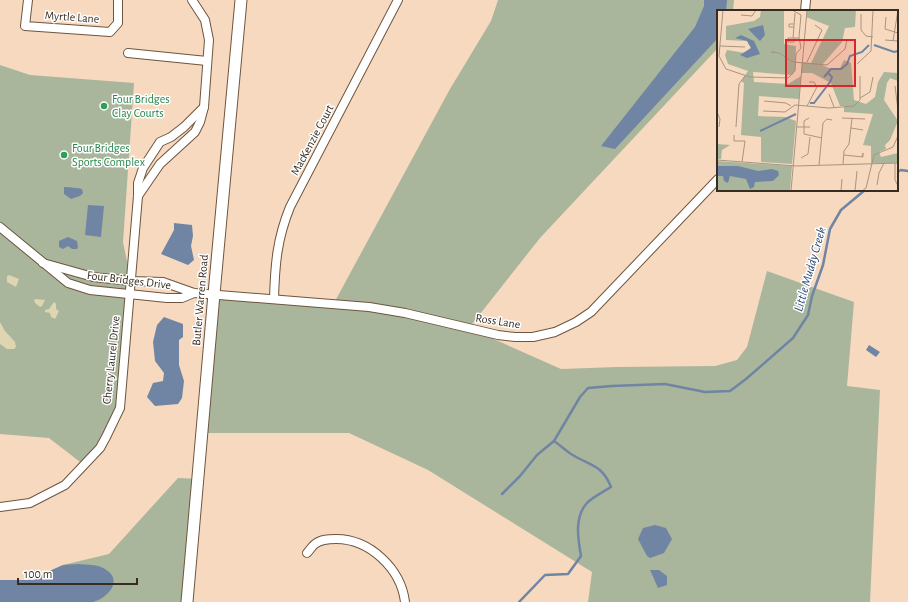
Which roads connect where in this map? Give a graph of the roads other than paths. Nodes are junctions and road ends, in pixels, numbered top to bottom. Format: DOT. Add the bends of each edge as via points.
graph roads {
  1 [pos="28,0"];
  2 [pos="118,0"];
  3 [pos="192,0"];
  4 [pos="241,0"];
  5 [pos="398,0"];
  6 [pos="806,0"];
  7 [pos="805,10"];
  8 [pos="128,53"];
  9 [pos="207,61"];
  10 [pos="204,107"];
  11 [pos="717,180"];
  12 [pos="138,196"];
  13 [pos="0,227"];
  14 [pos="43,264"];
  15 [pos="131,281"];
  16 [pos="194,293"];
  17 [pos="130,294"];
  18 [pos="214,294"];
  19 [pos="274,299"];
  20 [pos="0,507"];
  21 [pos="307,553"];
  22 [pos="187,602"];
  23 [pos="405,602"];
  1 -- 2 [label="street, Myrtle Lane" via="25,26 110,32 118,23"];
  3 -- 9 [label="street" via="205,20 208,40"];
  4 -- 18 [label="main road, Butler Warren Road"];
  5 -- 19 [label="street, MacKenzie Court" via="283,224 277,252"];
  6 -- 7 [label="street"];
  8 -- 9 [label="street"];
  9 -- 10 [label="street"];
  10 -- 12 [label="street" via="195,132 160,164"];
  10 -- 12 [label="street, Cherry Laurel Drive" via="184,127 160,142 143,168 138,183"];
  11 -- 19 [label="street, Ross Lane" via="595,308 561,330 544,335 498,335 370,307"];
  12 -- 15 [label="street, Cherry Laurel Drive"];
  13 -- 14 [label="street, Four Bridges Drive"];
  14 -- 15 [label="street, Four Bridges Drive" via="93,277"];
  14 -- 17 [label="street, Four Bridges Drive" via="68,283 90,290"];
  15 -- 16 [label="street, Four Bridges Drive" via="163,282"];
  15 -- 17 [label="street, Cherry Laurel Drive"];
  16 -- 17 [label="street, Four Bridges Drive" via="182,298"];
  16 -- 18 [label="street, Four Bridges Drive"];
  17 -- 20 [label="street, Cherry Laurel Drive" via="120,408 100,448 65,485 30,503"];
  18 -- 19 [label="street, Ross Lane"];
  18 -- 22 [label="main road, Butler Warren Road"];
  21 -- 23 [label="street" via="316,544 326,540 344,540 372,550 397,577"];
}
